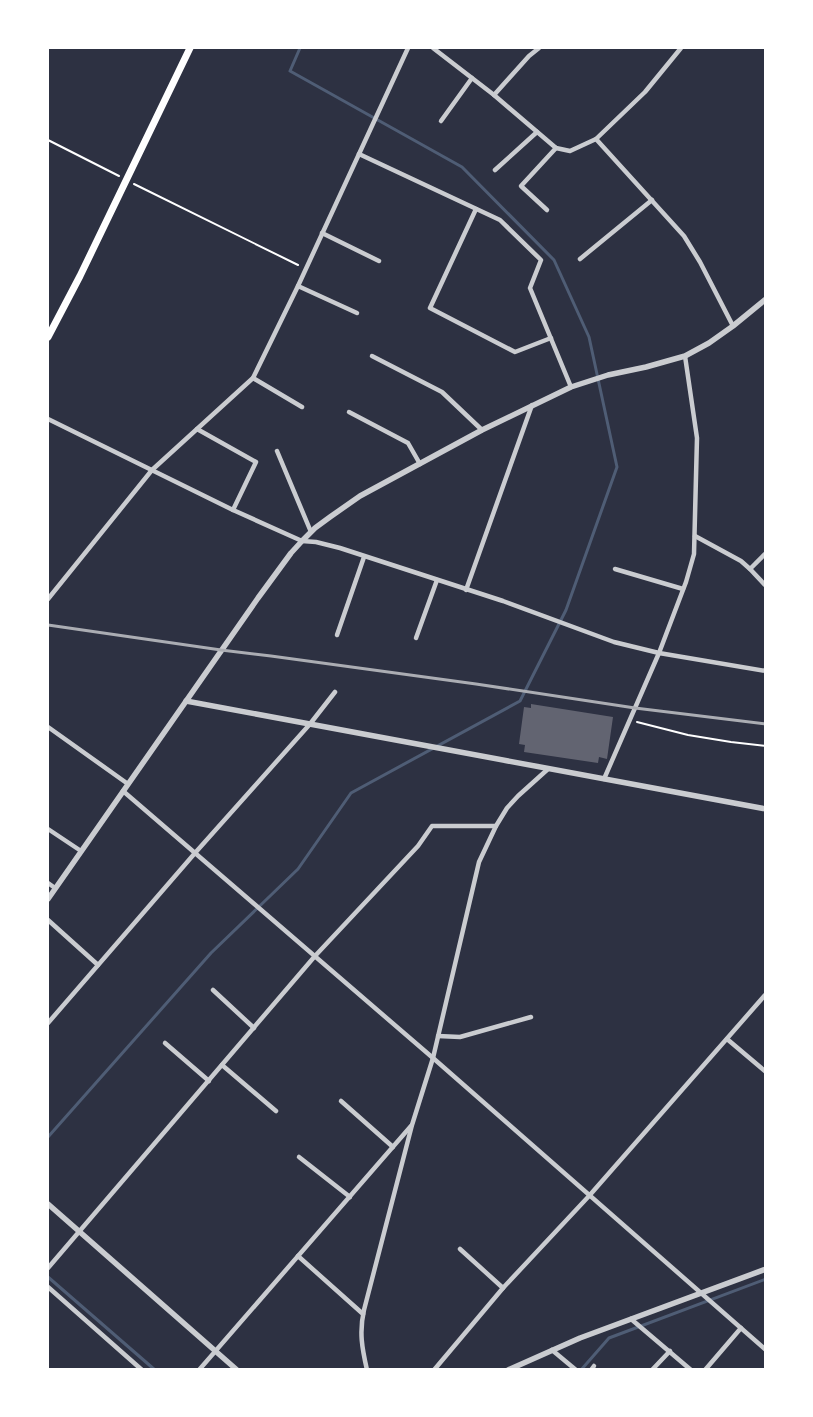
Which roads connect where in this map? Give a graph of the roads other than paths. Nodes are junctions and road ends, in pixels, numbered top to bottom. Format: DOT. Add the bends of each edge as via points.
graph roads {
  1 [pos="190,48"];
  2 [pos="408,48"];
  3 [pos="433,48"];
  4 [pos="539,48"];
  5 [pos="681,48"];
  6 [pos="472,78"];
  7 [pos="494,95"];
  8 [pos="441,121"];
  9 [pos="537,132"];
  10 [pos="596,138"];
  11 [pos="556,148"];
  12 [pos="359,154"];
  13 [pos="495,170"];
  14 [pos="652,200"];
  15 [pos="476,209"];
  16 [pos="547,210"];
  17 [pos="322,233"];
  18 [pos="580,259"];
  19 [pos="379,261"];
  20 [pos="298,286"];
  21 [pos="766,299"];
  22 [pos="357,313"];
  23 [pos="734,326"];
  24 [pos="48,336"];
  25 [pos="551,338"];
  26 [pos="372,356"];
  27 [pos="685,356"];
  28 [pos="253,378"];
  29 [pos="570,387"];
  30 [pos="532,405"];
  31 [pos="302,407"];
  32 [pos="349,412"];
  33 [pos="48,419"];
  34 [pos="197,429"];
  35 [pos="482,430"];
  36 [pos="277,451"];
  37 [pos="420,464"];
  38 [pos="152,470"];
  39 [pos="233,510"];
  40 [pos="311,532"];
  41 [pos="695,536"];
  42 [pos="302,541"];
  43 [pos="766,553"];
  44 [pos="364,557"];
  45 [pos="750,568"];
  46 [pos="615,569"];
  47 [pos="437,580"];
  48 [pos="766,586"];
  49 [pos="683,589"];
  50 [pos="466,590"];
  51 [pos="48,600"];
  52 [pos="337,635"];
  53 [pos="416,638"];
  54 [pos="659,653"];
  55 [pos="766,671"];
  56 [pos="336,692"];
  57 [pos="186,700"];
  58 [pos="310,724"];
  59 [pos="48,727"];
  60 [pos="548,769"];
  61 [pos="604,780"];
  62 [pos="128,784"];
  63 [pos="123,791"];
  64 [pos="766,809"];
  65 [pos="496,826"];
  66 [pos="48,829"];
  67 [pos="81,851"];
  68 [pos="195,853"];
  69 [pos="48,882"];
  70 [pos="55,888"];
  71 [pos="48,899"];
  72 [pos="48,920"];
  73 [pos="315,956"];
  74 [pos="98,965"];
  75 [pos="213,990"];
  76 [pos="766,994"];
  77 [pos="531,1018"];
  78 [pos="48,1023"];
  79 [pos="254,1028"];
  80 [pos="438,1036"];
  81 [pos="727,1039"];
  82 [pos="165,1043"];
  83 [pos="433,1058"];
  84 [pos="222,1065"];
  85 [pos="766,1072"];
  86 [pos="209,1081"];
  87 [pos="341,1101"];
  88 [pos="276,1111"];
  89 [pos="412,1125"];
  90 [pos="393,1147"];
  91 [pos="299,1157"];
  92 [pos="589,1196"];
  93 [pos="350,1197"];
  94 [pos="48,1204"];
  95 [pos="79,1231"];
  96 [pos="460,1249"];
  97 [pos="298,1256"];
  98 [pos="48,1268"];
  99 [pos="766,1269"];
  100 [pos="48,1287"];
  101 [pos="502,1288"];
  102 [pos="701,1293"];
  103 [pos="363,1314"];
  104 [pos="631,1319"];
  105 [pos="741,1328"];
  106 [pos="215,1350"];
  107 [pos="552,1350"];
  108 [pos="766,1350"];
  109 [pos="670,1351"];
  110 [pos="142,1370"];
  111 [pos="199,1370"];
  112 [pos="237,1370"];
  113 [pos="367,1370"];
  114 [pos="434,1370"];
  115 [pos="508,1370"];
  116 [pos="576,1370"];
  117 [pos="652,1370"];
  118 [pos="691,1370"];
  119 [pos="705,1370"];
  1 -- 24 [label="main road"];
  2 -- 12 [label="street"];
  3 -- 6 [label="street"];
  4 -- 7 [label="street"];
  5 -- 10 [label="street" via="645,92"];
  6 -- 7 [label="street"];
  6 -- 8 [label="street"];
  7 -- 9 [label="street"];
  9 -- 11 [label="street"];
  9 -- 13 [label="street"];
  10 -- 11 [label="street" via="570,151"];
  10 -- 14 [label="street"];
  11 -- 16 [label="street" via="521,186"];
  12 -- 15 [label="street"];
  12 -- 17 [label="street"];
  14 -- 18 [label="street"];
  14 -- 23 [label="street" via="684,236"];
  15 -- 25 [label="street" via="500,220 541,260 530,288"];
  15 -- 25 [label="street" via="430,308 515,352"];
  17 -- 19 [label="street"];
  17 -- 20 [label="street"];
  20 -- 22 [label="street"];
  20 -- 28 [label="street"];
  21 -- 23 [label="street"];
  23 -- 27 [label="street"];
  25 -- 29 [label="street"];
  26 -- 35 [label="street" via="442,392"];
  27 -- 29 [label="street"];
  27 -- 41 [label="street" via="697,438"];
  28 -- 31 [label="street"];
  28 -- 34 [label="street"];
  29 -- 30 [label="street"];
  30 -- 35 [label="street"];
  30 -- 50 [label="street"];
  32 -- 37 [label="street" via="408,443"];
  33 -- 38 [label="street"];
  34 -- 38 [label="street"];
  34 -- 39 [label="street" via="256,462"];
  35 -- 37 [label="street"];
  36 -- 40 [label="street"];
  37 -- 40 [label="street" via="360,496"];
  38 -- 39 [label="street"];
  38 -- 51 [label="street"];
  39 -- 42 [label="street"];
  40 -- 42 [label="street"];
  41 -- 45 [label="street"];
  41 -- 49 [label="street" via="694,554"];
  42 -- 44 [label="street" via="316,542"];
  42 -- 57 [label="street"];
  43 -- 45 [label="street"];
  44 -- 47 [label="street"];
  44 -- 52 [label="street"];
  45 -- 48 [label="street"];
  46 -- 49 [label="street"];
  47 -- 50 [label="street"];
  47 -- 53 [label="street"];
  49 -- 54 [label="street"];
  50 -- 54 [label="street" via="614,642"];
  54 -- 55 [label="street"];
  54 -- 61 [label="street"];
  56 -- 58 [label="street"];
  57 -- 58 [label="street"];
  57 -- 62 [label="street"];
  58 -- 60 [label="street"];
  58 -- 68 [label="street"];
  59 -- 62 [label="street"];
  60 -- 61 [label="street"];
  60 -- 65 [label="street" via="507,808"];
  61 -- 64 [label="street"];
  62 -- 63 [label="street"];
  63 -- 67 [label="street"];
  63 -- 68 [label="street"];
  65 -- 73 [label="street" via="432,826 418,846"];
  65 -- 80 [label="street" via="479,862"];
  66 -- 67 [label="street"];
  67 -- 70 [label="street"];
  68 -- 73 [label="street"];
  68 -- 74 [label="street"];
  69 -- 70 [label="street"];
  70 -- 71 [label="street"];
  72 -- 74 [label="street"];
  73 -- 79 [label="street"];
  73 -- 83 [label="street"];
  74 -- 78 [label="street"];
  75 -- 79 [label="street"];
  76 -- 81 [label="street"];
  77 -- 80 [label="street" via="460,1037"];
  79 -- 84 [label="street"];
  80 -- 83 [label="street"];
  81 -- 85 [label="street"];
  81 -- 92 [label="street"];
  82 -- 86 [label="street"];
  83 -- 89 [label="street"];
  83 -- 92 [label="street"];
  84 -- 86 [label="street"];
  84 -- 88 [label="street"];
  86 -- 95 [label="street"];
  87 -- 90 [label="street"];
  89 -- 90 [label="street"];
  89 -- 103 [label="street"];
  90 -- 93 [label="street"];
  91 -- 93 [label="street"];
  92 -- 101 [label="street"];
  92 -- 102 [label="street"];
  93 -- 97 [label="street"];
  94 -- 95 [label="street"];
  95 -- 98 [label="street"];
  95 -- 106 [label="street"];
  96 -- 101 [label="street"];
  97 -- 103 [label="street"];
  97 -- 106 [label="street"];
  99 -- 102 [label="street"];
  100 -- 110 [label="street"];
  101 -- 114 [label="street"];
  102 -- 104 [label="street"];
  102 -- 105 [label="street"];
  103 -- 113 [label="street" via="362,1346"];
  104 -- 107 [label="street"];
  104 -- 109 [label="street"];
  105 -- 108 [label="street"];
  105 -- 119 [label="street"];
  106 -- 111 [label="street"];
  106 -- 112 [label="street"];
  107 -- 115 [label="street"];
  107 -- 116 [label="street"];
  109 -- 117 [label="street"];
  109 -- 118 [label="street"];
}
